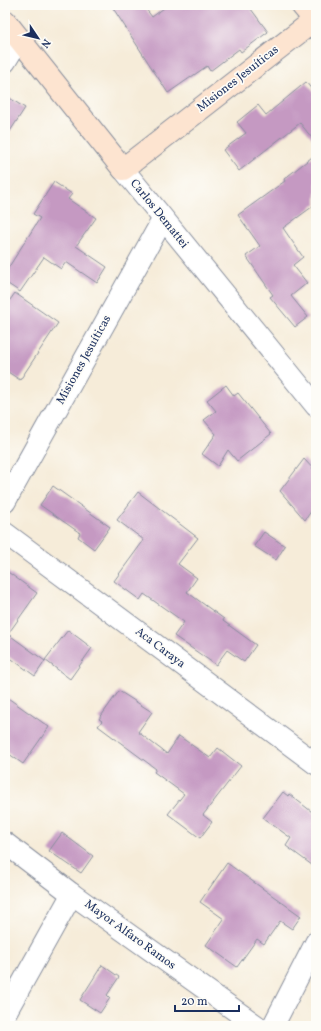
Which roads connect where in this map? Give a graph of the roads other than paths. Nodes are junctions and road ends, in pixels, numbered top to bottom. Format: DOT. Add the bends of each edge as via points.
graph roads {
  1 [pos="312,16"];
  2 [pos="5,21"];
  3 [pos="19,39"];
  4 [pos="5,62"];
  5 [pos="123,169"];
  6 [pos="163,219"];
  7 [pos="316,406"];
  8 [pos="5,502"];
  9 [pos="5,533"];
  10 [pos="316,764"];
  11 [pos="5,843"];
  12 [pos="72,894"];
  13 [pos="316,942"];
  14 [pos="5,1014"];
  15 [pos="257,1026"];
  16 [pos="273,1026"];
  1 -- 5 [label="street, Misiones Jesuíticas"];
  2 -- 3 [label="street, Carlos Demattei"];
  3 -- 4 [label="street"];
  3 -- 5 [label="street, Carlos Demattei"];
  5 -- 6 [label="street, Carlos Demattei"];
  6 -- 7 [label="street, Carlos Demattei"];
  6 -- 8 [label="street, Misiones Jesuíticas"];
  9 -- 10 [label="street, Aca Caraya"];
  11 -- 12 [label="street, Mayor Alfaro Ramos"];
  12 -- 14 [label="street"];
  12 -- 15 [label="street, Mayor Alfaro Ramos"];
  13 -- 16 [label="street"];
}
